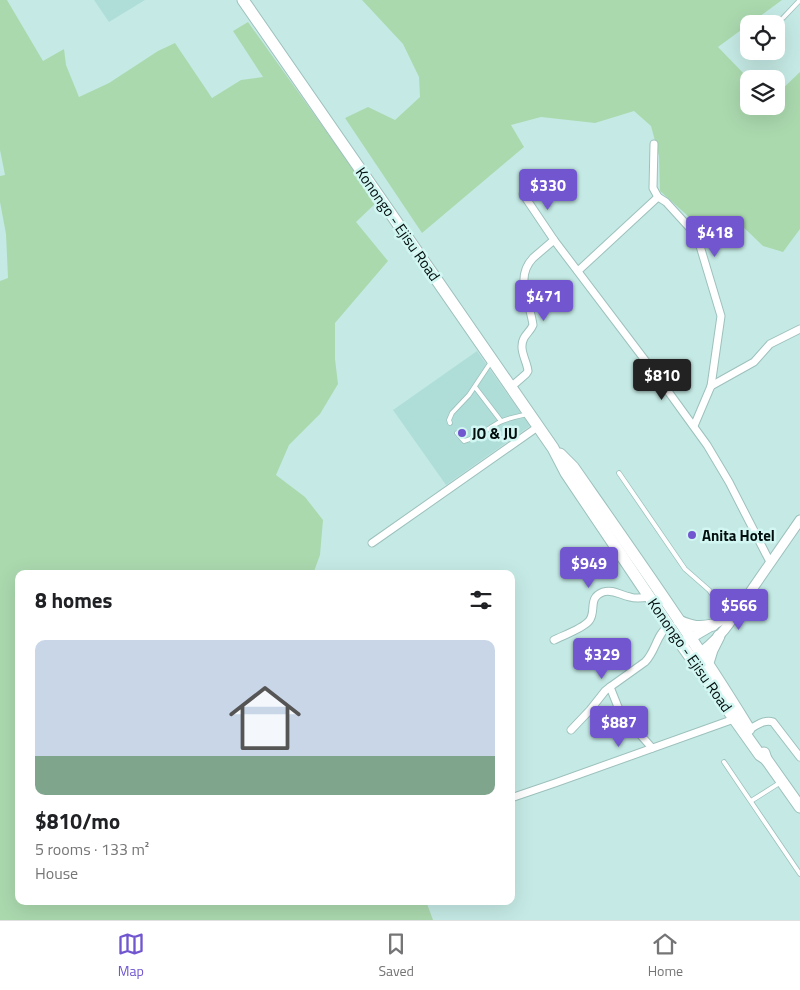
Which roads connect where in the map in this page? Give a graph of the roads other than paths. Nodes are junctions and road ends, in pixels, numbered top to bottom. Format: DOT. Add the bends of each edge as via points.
graph roads {
  1 [pos="243,0"];
  2 [pos="800,0"];
  3 [pos="785,16"];
  4 [pos="654,144"];
  5 [pos="523,194"];
  6 [pos="658,197"];
  7 [pos="554,240"];
  8 [pos="578,271"];
  9 [pos="800,329"];
  10 [pos="492,360"];
  11 [pos="511,386"];
  12 [pos="711,386"];
  13 [pos="475,387"];
  14 [pos="530,414"];
  15 [pos="501,421"];
  16 [pos="450,423"];
  17 [pos="538,426"];
  18 [pos="694,426"];
  19 [pos="457,434"];
  20 [pos="553,448"];
  21 [pos="619,473"];
  22 [pos="800,520"];
  23 [pos="372,543"];
  24 [pos="770,562"];
  25 [pos="649,597"];
  26 [pos="737,611"];
  27 [pos="728,616"];
  28 [pos="673,623"];
  29 [pos="713,625"];
  30 [pos="719,636"];
  31 [pos="554,640"];
  32 [pos="686,641"];
  33 [pos="696,656"];
  34 [pos="708,663"];
  35 [pos="610,687"];
  36 [pos="734,719"];
  37 [pos="750,729"];
  38 [pos="571,730"];
  39 [pos="652,748"];
  40 [pos="800,757"];
  41 [pos="766,758"];
  42 [pos="724,762"];
  43 [pos="782,781"];
  44 [pos="515,797"];
  45 [pos="751,801"];
  46 [pos="800,808"];
  47 [pos="800,874"];
  1 -- 10 [label="highway, Konongo - Ejisu Road"];
  2 -- 3 [label="lane"];
  4 -- 6 [label="street" via="653,188"];
  5 -- 7 [label="street"];
  6 -- 8 [label="street"];
  6 -- 12 [label="street" via="697,236 721,316"];
  7 -- 8 [label="street"];
  7 -- 11 [label="street" via="525,271 523,281 533,325 522,344 528,371"];
  8 -- 18 [label="street"];
  9 -- 12 [label="street" via="770,344 754,362"];
  10 -- 11 [label="highway, Konongo - Ejisu Road"];
  10 -- 13 [label="lane"];
  11 -- 14 [label="highway, Konongo - Ejisu Road"];
  12 -- 18 [label="street"];
  13 -- 15 [label="lane"];
  13 -- 16 [label="lane" via="452,414"];
  14 -- 15 [label="lane"];
  14 -- 17 [label="highway, Konongo - Ejisu Road"];
  15 -- 19 [label="lane" via="471,439 464,441"];
  17 -- 20 [label="highway, Konongo - Ejisu Road"];
  17 -- 23 [label="street"];
  18 -- 24 [label="street" via="729,482"];
  20 -- 25 [label="highway, Konongo - Ejisu Road" via="566,473"];
  20 -- 28 [label="highway, Konongo - Ejisu Road" via="573,467"];
  21 -- 27 [label="lane" via="685,569 709,590"];
  22 -- 24 [label="street"];
  24 -- 26 [label="street"];
  25 -- 28 [label="highway, Konongo - Ejisu Road"];
  25 -- 31 [label="street" via="631,598 606,591 592,604 588,622"];
  26 -- 27 [label="street"];
  26 -- 30 [label="street"];
  27 -- 29 [label="street"];
  28 -- 29 [label="highway" via="694,627"];
  28 -- 32 [label="highway, Konongo - Ejisu Road"];
  28 -- 35 [label="street" via="660,633 650,657"];
  29 -- 32 [label="street"];
  30 -- 33 [label="street"];
  30 -- 34 [label="highway"];
  32 -- 33 [label="highway, Konongo - Ejisu Road"];
  33 -- 34 [label="highway, Konongo - Ejisu Road"];
  33 -- 36 [label="highway, Konongo - Ejisu Road"];
  34 -- 37 [label="highway, Konongo - Ejisu Road"];
  35 -- 38 [label="street"];
  35 -- 39 [label="street" via="624,716"];
  36 -- 39 [label="street"];
  36 -- 41 [label="highway, Konongo - Ejisu Road" via="760,755"];
  37 -- 40 [label="street" via="764,722 773,722"];
  37 -- 41 [label="highway, Konongo - Ejisu Road"];
  39 -- 44 [label="street"];
  41 -- 43 [label="highway, Konongo - Ejisu Road"];
  42 -- 45 [label="lane"];
  43 -- 45 [label="lane"];
  43 -- 46 [label="highway, Konongo - Ejisu Road"];
  45 -- 47 [label="lane"];
}
